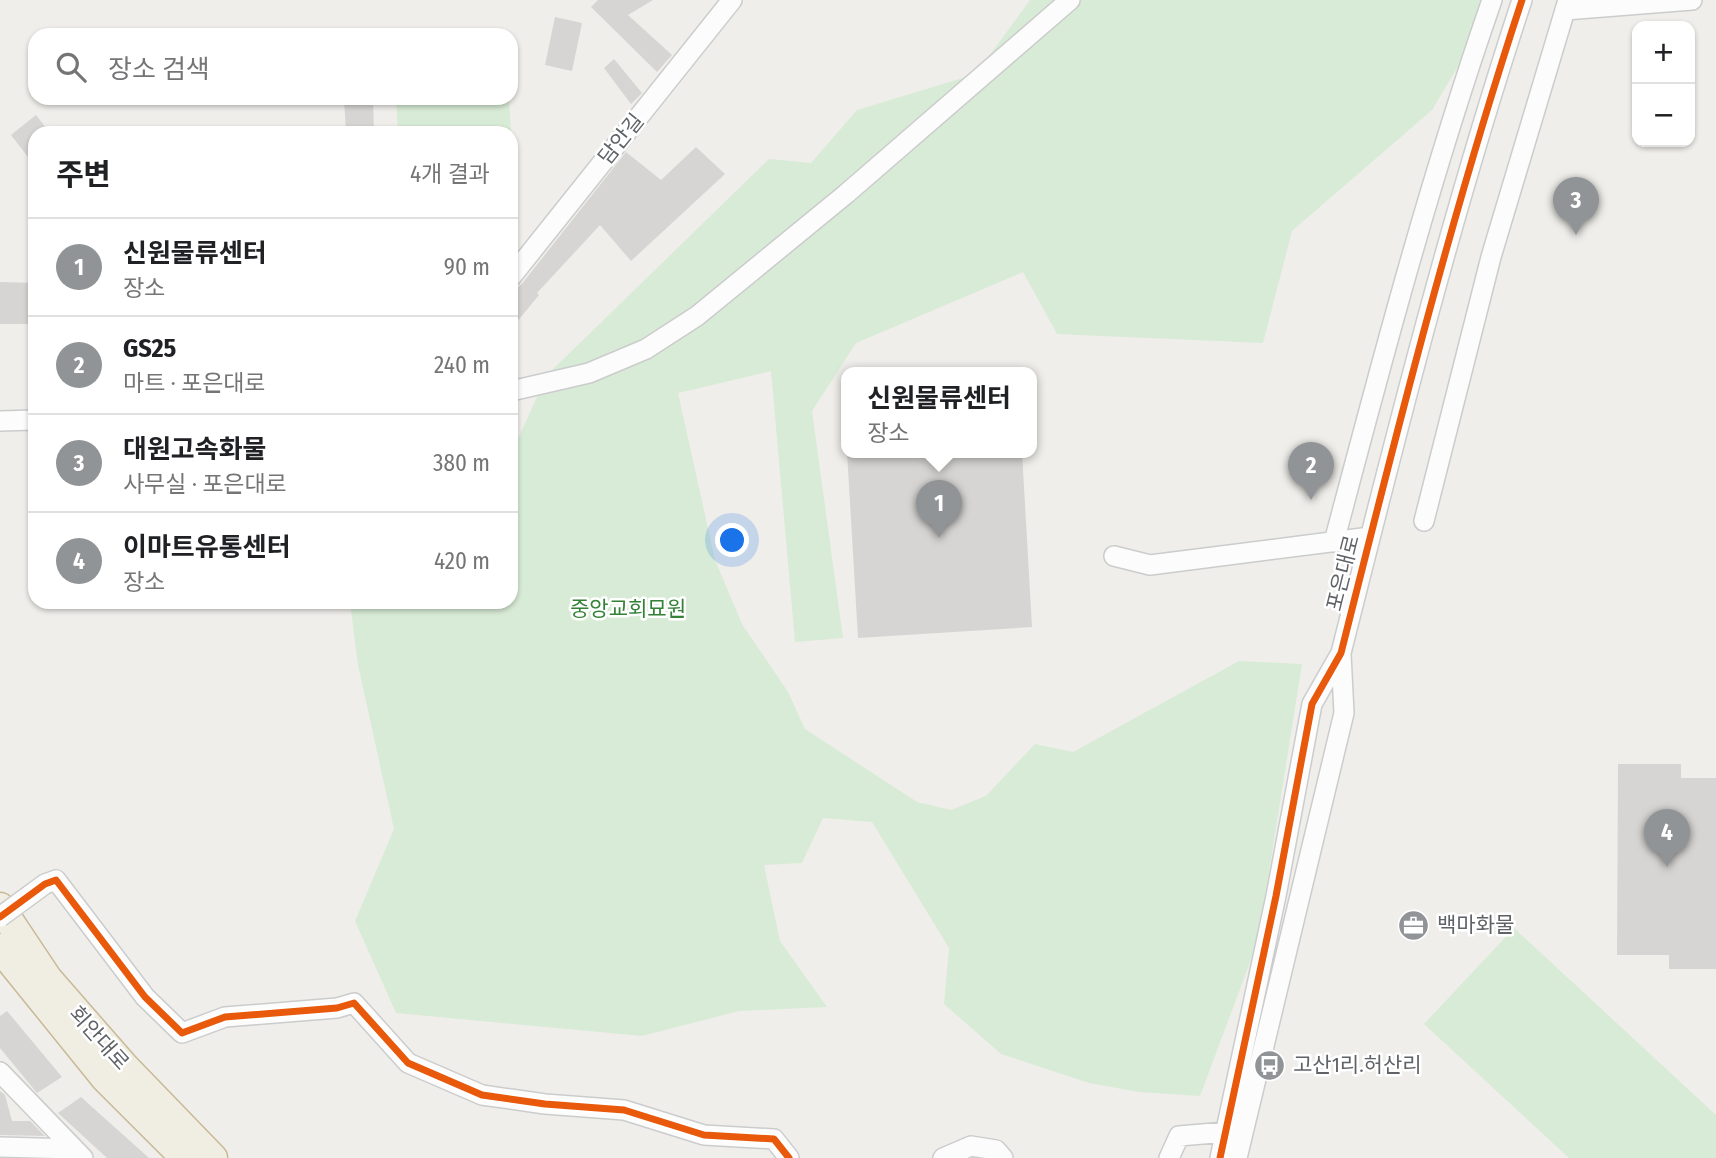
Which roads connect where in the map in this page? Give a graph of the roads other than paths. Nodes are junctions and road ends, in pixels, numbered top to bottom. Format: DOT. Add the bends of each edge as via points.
graph roads {
  1 [pos="732,0"];
  2 [pos="1070,0"];
  3 [pos="1493,0"];
  4 [pos="1522,0"];
  5 [pos="1692,0"];
  6 [pos="1567,5"];
  7 [pos="518,268"];
  8 [pos="518,389"];
  9 [pos="28,420"];
  10 [pos="0,421"];
  11 [pos="1424,521"];
  12 [pos="1370,537"];
  13 [pos="1334,542"];
  14 [pos="1114,556"];
  15 [pos="1340,653"];
  16 [pos="0,907"];
  17 [pos="0,917"];
  18 [pos="0,948"];
  19 [pos="1,1071"];
  20 [pos="1249,1116"];
  21 [pos="1226,1132"];
  22 [pos="0,1147"];
  23 [pos="79,1153"];
  24 [pos="185,1158"];
  25 [pos="213,1158"];
  26 [pos="789,1158"];
  27 [pos="943,1158"];
  28 [pos="1003,1158"];
  29 [pos="1169,1158"];
  30 [pos="1220,1158"];
  31 [pos="1237,1158"];
  32 [pos="1251,1158"];
  1 -- 7 [label="street, 담안길"];
  2 -- 8 [label="street" via="867,177 697,316 646,349 589,373"];
  3 -- 13 [label="street" via="1394,314"];
  4 -- 12 [label="street, 포은대로" via="1435,282"];
  5 -- 6 [label="street"];
  6 -- 11 [label="street" via="1491,257"];
  9 -- 10 [label="street"];
  12 -- 13 [label="street"];
  12 -- 15 [label="street, 포은대로"];
  13 -- 14 [label="street" via="1150,565"];
  15 -- 20 [label="street, 포은대로" via="1344,713"];
  15 -- 21 [label="street, 포은대로" via="1312,704"];
  16 -- 25 [label="highway, 회안대로" via="48,979"];
  17 -- 26 [label="street, bridge" via="56,880 127,975 182,1033 225,1017 354,1003 408,1063 482,1095 624,1110 704,1135 774,1139"];
  18 -- 24 [label="highway, 회안대로" via="105,1078"];
  19 -- 23 [label="street"];
  20 -- 31 [label="street, 포은대로"];
  20 -- 32 [label="street"];
  21 -- 29 [label="street" via="1179,1136"];
  21 -- 30 [label="street, 포은대로"];
  22 -- 23 [label="street"];
  27 -- 28 [label="street" via="971,1146 996,1150"];
}
